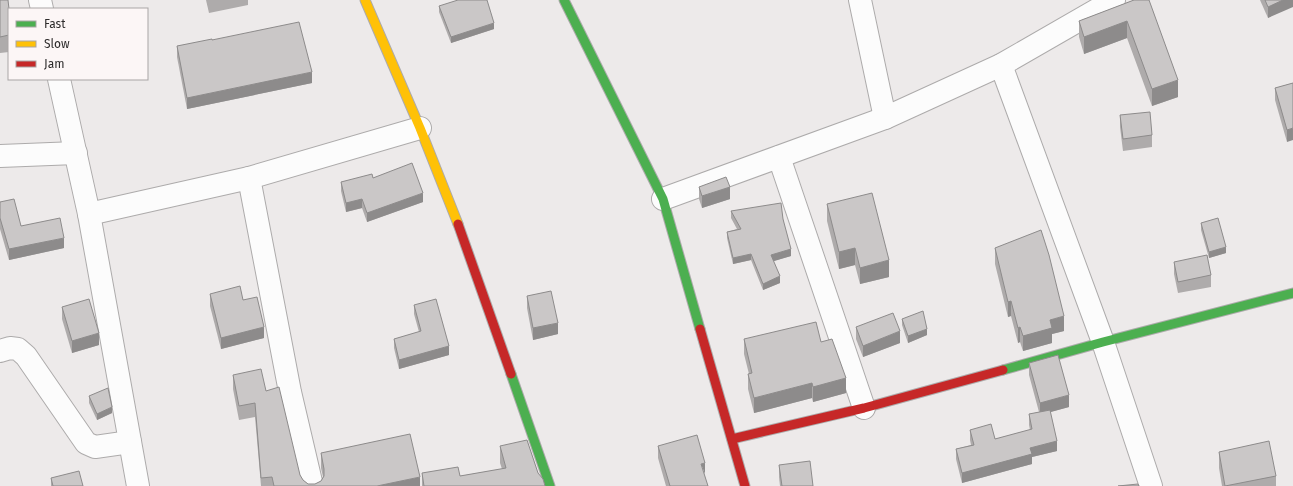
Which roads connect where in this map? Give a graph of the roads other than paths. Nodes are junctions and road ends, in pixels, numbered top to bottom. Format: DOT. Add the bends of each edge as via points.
graph roads {
  1 [pos="365,0"];
  2 [pos="564,0"];
  3 [pos="860,0"];
  4 [pos="1114,0"];
  5 [pos="1001,65"];
  6 [pos="59,80"];
  7 [pos="885,118"];
  8 [pos="420,128"];
  9 [pos="76,153"];
  10 [pos="0,156"];
  11 [pos="779,157"];
  12 [pos="249,178"];
  13 [pos="662,199"];
  14 [pos="89,214"];
  15 [pos="1293,293"];
  16 [pos="1103,342"];
  17 [pos="0,351"];
  18 [pos="864,408"];
  19 [pos="732,439"];
  20 [pos="130,442"];
  21 [pos="138,486"];
  22 [pos="312,486"];
  23 [pos="550,486"];
  24 [pos="745,486"];
  25 [pos="1151,486"];
  1 -- 8 [label="street"];
  2 -- 13 [label="street"];
  3 -- 7 [label="street"];
  4 -- 5 [label="street"];
  5 -- 7 [label="street"];
  5 -- 16 [label="street"];
  6 -- 9 [label="street"];
  7 -- 11 [label="street"];
  8 -- 12 [label="street"];
  8 -- 23 [label="street" via="467,248"];
  9 -- 10 [label="street"];
  9 -- 14 [label="street"];
  11 -- 13 [label="street"];
  11 -- 18 [label="street"];
  12 -- 14 [label="street"];
  12 -- 22 [label="street" via="290,392"];
  13 -- 19 [label="street"];
  14 -- 20 [label="street"];
  15 -- 16 [label="street"];
  16 -- 18 [label="street"];
  16 -- 25 [label="street"];
  17 -- 20 [label="street" via="18,349 26,356 86,442 95,447"];
  18 -- 19 [label="street"];
  19 -- 24 [label="street"];
  20 -- 21 [label="street"];
}
